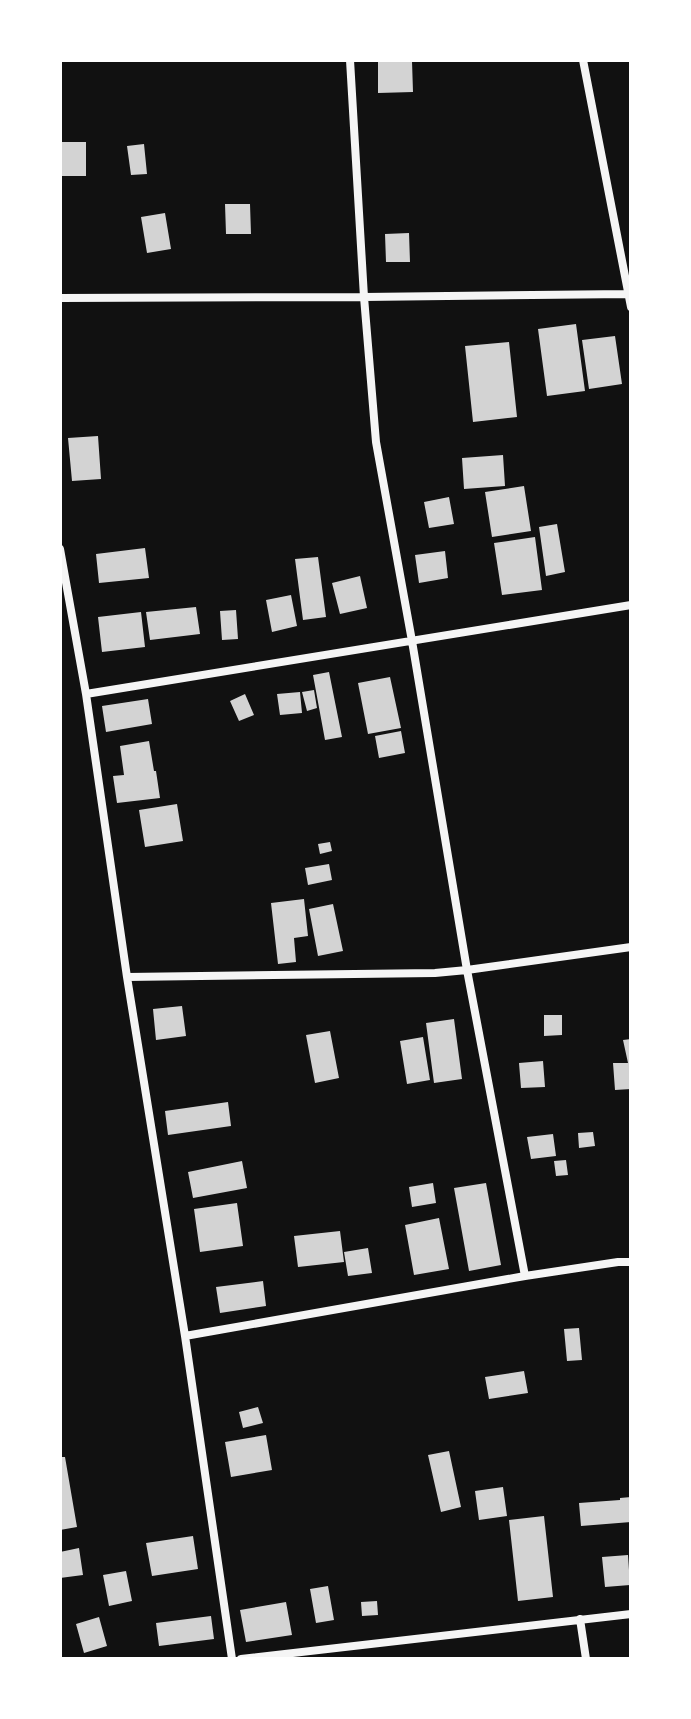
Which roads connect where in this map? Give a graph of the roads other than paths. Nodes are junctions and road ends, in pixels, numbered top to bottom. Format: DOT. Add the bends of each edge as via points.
graph roads {
  1 [pos="350,60"];
  2 [pos="583,60"];
  3 [pos="628,294"];
  4 [pos="364,297"];
  5 [pos="60,298"];
  6 [pos="631,307"];
  7 [pos="60,549"];
  8 [pos="631,605"];
  9 [pos="412,641"];
  10 [pos="86,694"];
  11 [pos="631,947"];
  12 [pos="467,970"];
  13 [pos="127,977"];
  14 [pos="631,1262"];
  15 [pos="525,1276"];
  16 [pos="185,1336"];
  17 [pos="631,1614"];
  18 [pos="580,1619"];
  19 [pos="232,1659"];
  20 [pos="241,1659"];
  21 [pos="586,1659"];
  1 -- 4 [label="street"];
  2 -- 3 [label="street"];
  3 -- 4 [label="street"];
  3 -- 6 [label="street"];
  4 -- 5 [label="street"];
  4 -- 9 [label="street" via="376,442"];
  7 -- 10 [label="street"];
  8 -- 9 [label="street"];
  9 -- 10 [label="street"];
  9 -- 12 [label="street"];
  10 -- 13 [label="street"];
  11 -- 12 [label="street"];
  12 -- 13 [label="street"];
  12 -- 15 [label="street"];
  13 -- 16 [label="street"];
  14 -- 15 [label="street"];
  15 -- 16 [label="street"];
  16 -- 19 [label="street"];
  17 -- 18 [label="street"];
  18 -- 20 [label="street"];
  18 -- 21 [label="street"];
}
